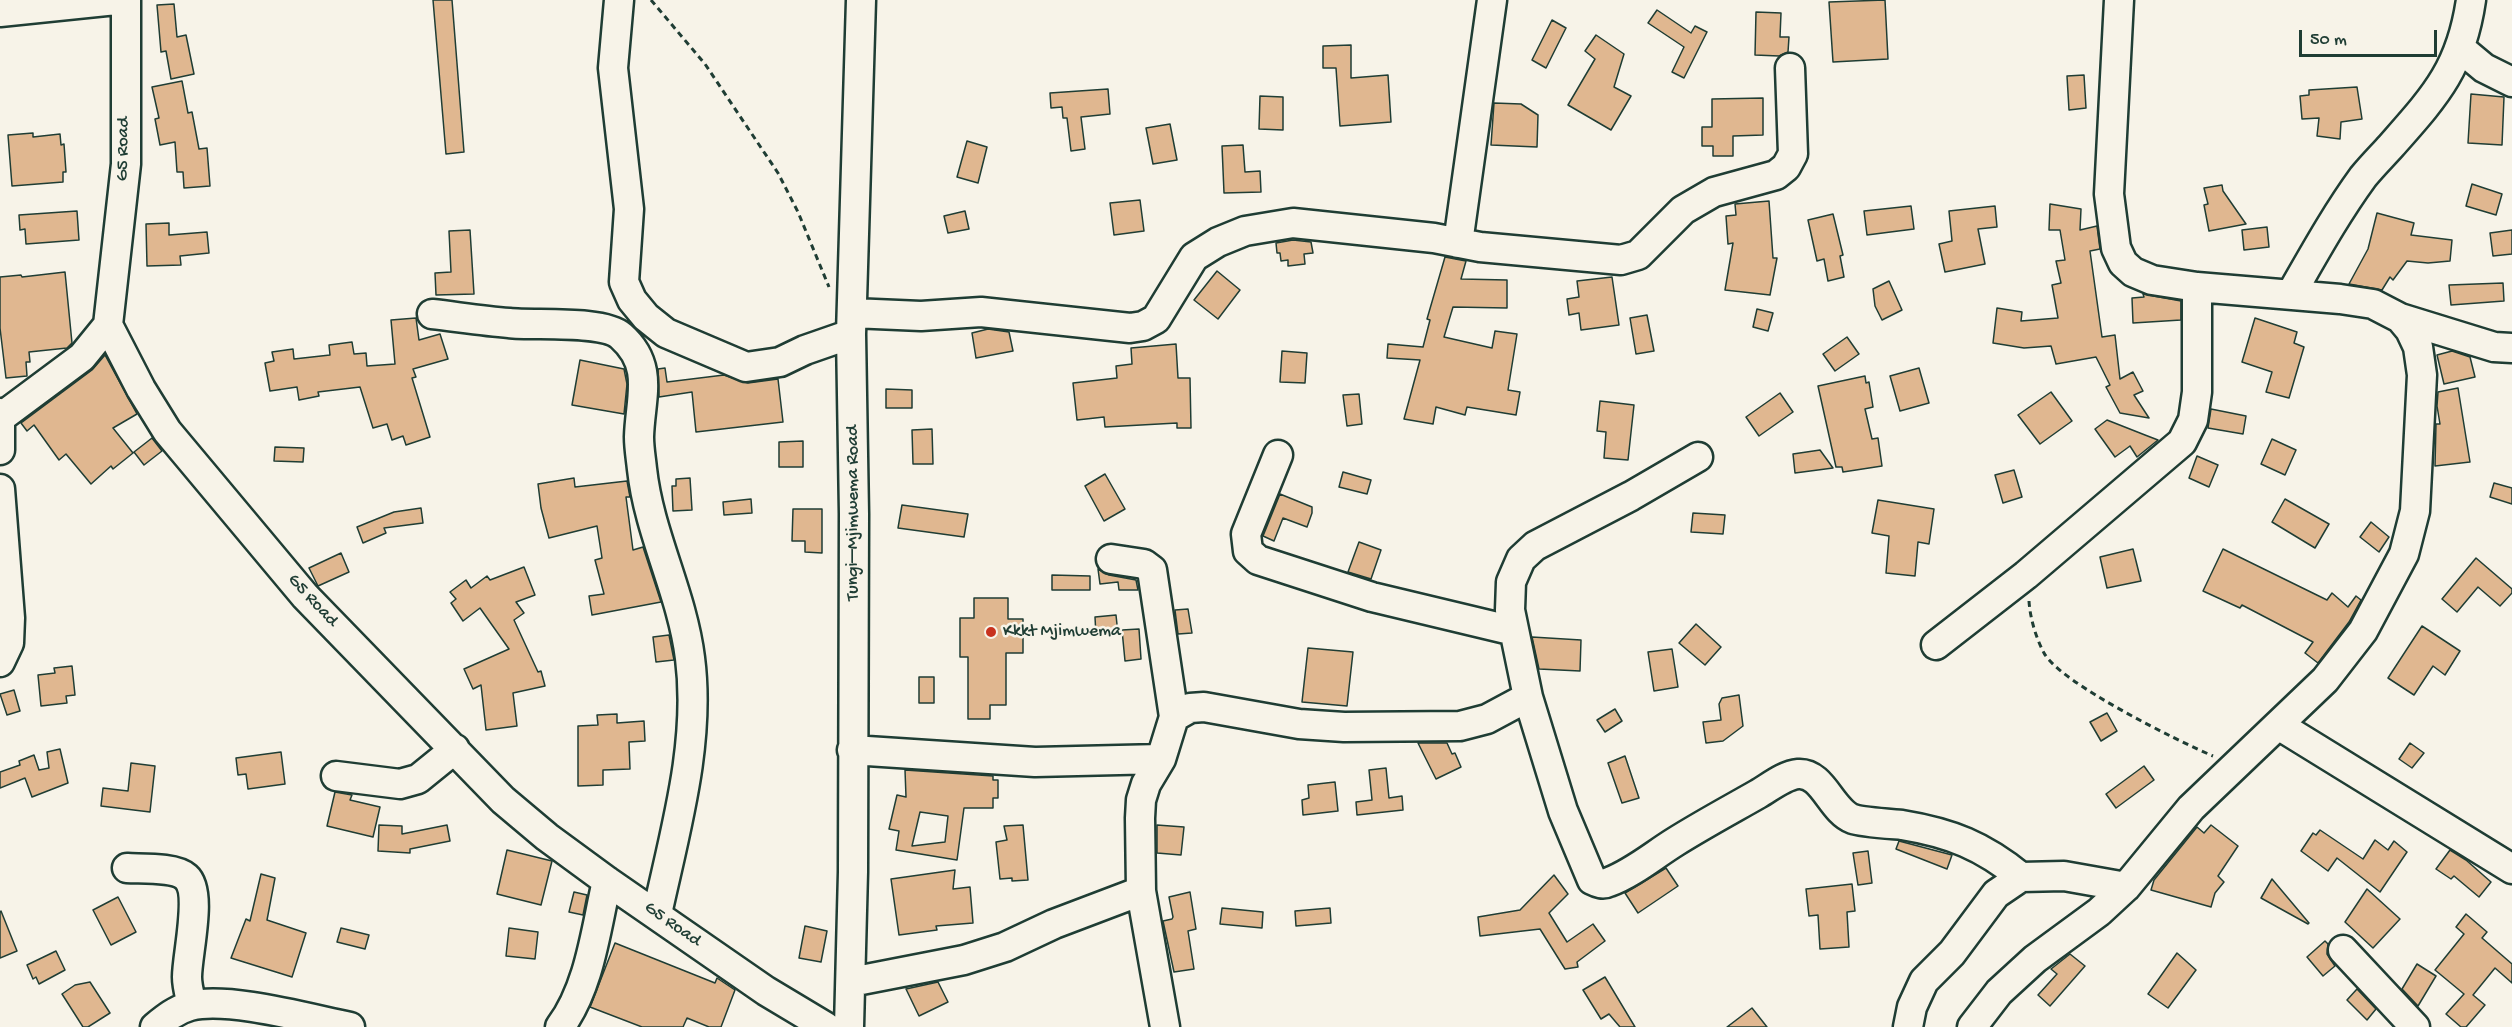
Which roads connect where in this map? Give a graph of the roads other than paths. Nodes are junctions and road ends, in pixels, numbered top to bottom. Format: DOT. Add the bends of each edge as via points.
graph roads {
  1 [pos="126,0"];
  2 [pos="619,0"];
  3 [pos="861,0"];
  4 [pos="1492,0"];
  5 [pos="2119,0"];
  6 [pos="2470,0"];
  7 [pos="98,1"];
  8 [pos="0,12"];
  9 [pos="2460,48"];
  10 [pos="1791,68"];
  11 [pos="2512,82"];
  12 [pos="1458,243"];
  13 [pos="2197,286"];
  14 [pos="2291,294"];
  15 [pos="432,314"];
  16 [pos="2400,318"];
  17 [pos="852,324"];
  18 [pos="108,325"];
  19 [pos="2512,348"];
  20 [pos="0,413"];
  21 [pos="0,418"];
  22 [pos="0,450"];
  23 [pos="1278,455"];
  24 [pos="1698,457"];
  25 [pos="0,489"];
  26 [pos="1111,559"];
  27 [pos="1514,631"];
  28 [pos="1936,645"];
  29 [pos="0,662"];
  30 [pos="1528,697"];
  31 [pos="1174,717"];
  32 [pos="2280,726"];
  33 [pos="455,749"];
  34 [pos="852,750"];
  35 [pos="1161,759"];
  36 [pos="336,776"];
  37 [pos="127,868"];
  38 [pos="2512,869"];
  39 [pos="2021,877"];
  40 [pos="607,880"];
  41 [pos="2126,887"];
  42 [pos="1141,891"];
  43 [pos="657,914"];
  44 [pos="2343,950"];
  45 [pos="851,982"];
  46 [pos="192,1005"];
  47 [pos="155,1027"];
  48 [pos="350,1027"];
  49 [pos="560,1027"];
  50 [pos="826,1027"];
  51 [pos="849,1027"];
  52 [pos="1165,1027"];
  53 [pos="1908,1027"];
  54 [pos="1972,1027"];
  55 [pos="2415,1027"];
  1 -- 18 [label="street, G5 Road" via="126,164"];
  2 -- 17 [label="street" via="613,68 628,209 624,282 632,300 666,333 746,367 780,362"];
  3 -- 17 [label="street, Tungi—Mjimwema Road"];
  4 -- 12 [label="street"];
  5 -- 13 [label="street" via="2109,194 2116,248 2133,272 2152,280"];
  6 -- 9 [label="street"];
  7 -- 8 [label="street"];
  9 -- 11 [label="street" via="2484,68"];
  9 -- 14 [label="street" via="2448,76 2365,175 2334,219"];
  10 -- 12 [label="street" via="1793,154 1786,167 1766,179 1714,192 1683,210 1638,255 1621,260"];
  12 -- 17 [label="street" via="1293,223 1245,231 1194,257 1156,319 1143,326 1130,328 981,312"];
  13 -- 14 [label="street"];
  13 -- 28 [label="street" via="2197,392 2193,420 2182,442 2026,575"];
  14 -- 16 [label="street" via="2373,304"];
  15 -- 43 [label="street" via="509,324 596,327 618,333 640,360 644,375 639,438 648,510 678,604 691,676 691,735"];
  16 -- 19 [label="street" via="2494,347"];
  16 -- 32 [label="street" via="2418,347 2422,375 2411,534 2363,631 2325,680"];
  17 -- 34 [label="street, Tungi—Mjimwema Road"];
  18 -- 21 [label="street" via="82,357"];
  18 -- 33 [label="street, G5 Road" via="167,431 232,512 305,597"];
  20 -- 21 [label="street"];
  21 -- 22 [label="street"];
  23 -- 27 [label="street" via="1246,534 1248,551 1258,560 1372,597"];
  24 -- 27 [label="street" via="1535,546 1521,560 1511,582"];
  25 -- 29 [label="street" via="10,618 9,643"];
  26 -- 31 [label="street" via="1144,564 1152,570"];
  27 -- 30 [label="street"];
  30 -- 31 [label="street" via="1487,719 1460,726 1299,724 1204,707 1190,708"];
  30 -- 39 [label="street" via="1563,811 1587,871 1599,884 1626,874 1795,774 1806,774 1815,780 1853,819 1925,829 1971,843"];
  31 -- 35 [label="street"];
  32 -- 38 [label="street"];
  32 -- 41 [label="street" via="2191,808"];
  33 -- 36 [label="street" via="418,779 400,784"];
  33 -- 40 [label="street, G5 Road" via="503,800"];
  34 -- 35 [label="street" via="1035,762"];
  34 -- 45 [label="street, Tungi—Mjimwema Road"];
  35 -- 42 [label="street" via="1141,800"];
  37 -- 46 [label="street" via="167,870 185,876 194,887 187,981"];
  39 -- 41 [label="street" via="2064,876"];
  39 -- 53 [label="street" via="1996,894 1952,952 1924,981"];
  40 -- 43 [label="street, G5 Road"];
  40 -- 49 [label="street" via="585,973 571,1012"];
  41 -- 54 [label="street" via="2035,959 1999,992"];
  42 -- 45 [label="street" via="964,960"];
  42 -- 52 [label="street"];
  43 -- 50 [label="street, G5 Road" via="766,991"];
  44 -- 55 [label="street"];
  45 -- 51 [label="street, Tungi—Mjimwema Road"];
  46 -- 47 [label="street" via="173,1012"];
  46 -- 48 [label="street" via="234,1005"];
}
